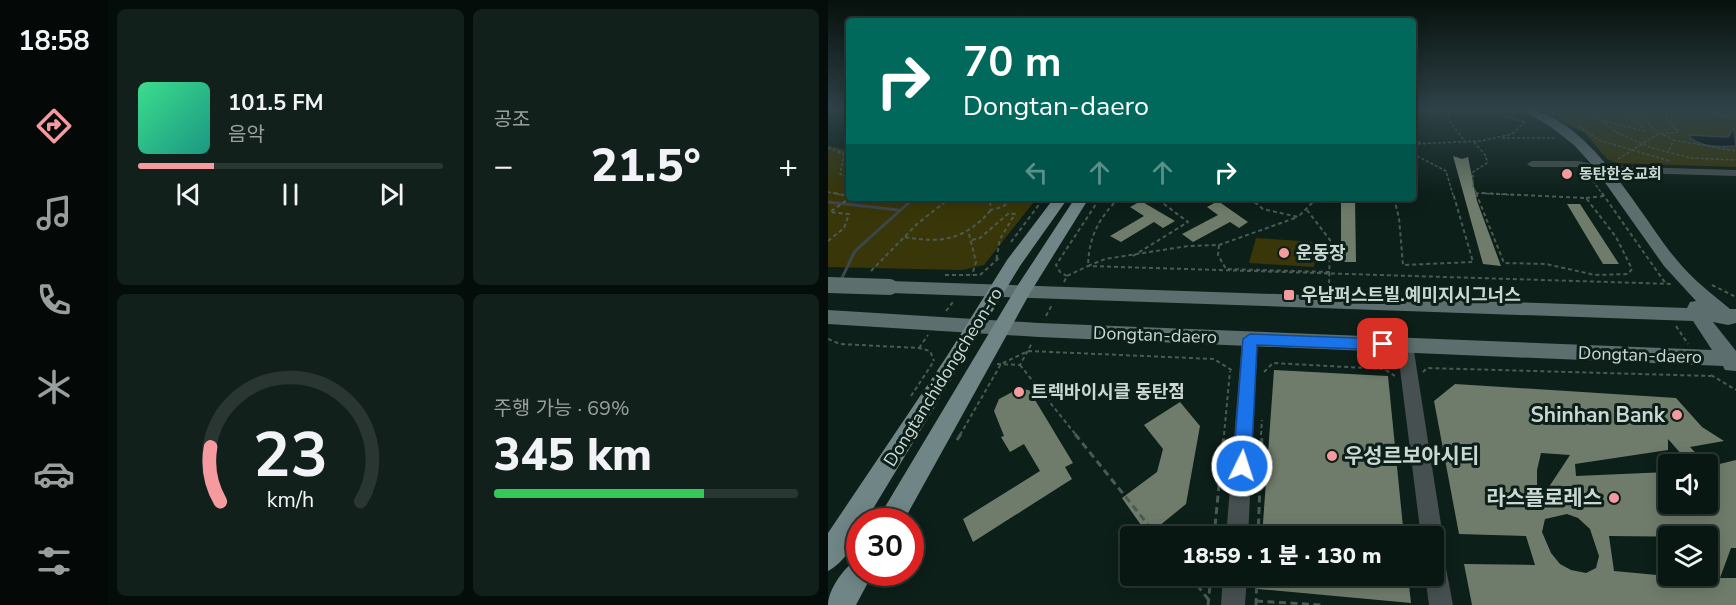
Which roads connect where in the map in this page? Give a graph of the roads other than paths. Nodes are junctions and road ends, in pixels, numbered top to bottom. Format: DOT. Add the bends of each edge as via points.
graph roads {
  1 [pos="1576,138"];
  2 [pos="1532,164"];
  3 [pos="1607,166"];
  4 [pos="1736,173"];
  5 [pos="1059,201"];
  6 [pos="1080,201"];
  7 [pos="828,285"];
  8 [pos="1689,285"];
  9 [pos="997,291"];
  10 [pos="1022,292"];
  11 [pos="1698,314"];
  12 [pos="828,317"];
  13 [pos="1732,319"];
  14 [pos="976,325"];
  15 [pos="1003,327"];
  16 [pos="1250,339"];
  17 [pos="1405,345"];
  18 [pos="1733,362"];
  19 [pos="897,508"];
  20 [pos="1238,526"];
  21 [pos="1430,526"];
  22 [pos="828,557"];
  23 [pos="852,586"];
  24 [pos="1234,586"];
  25 [pos="1438,586"];
  26 [pos="840,605"];
  27 [pos="1233,605"];
  28 [pos="1441,605"];
  1 -- 3 [label="main road"];
  2 -- 3 [label="street"];
  3 -- 4 [label="street"];
  3 -- 8 [label="main road"];
  5 -- 9 [label="main road, Dongtanchidongcheon-ro"];
  6 -- 10 [label="main road, Dongtanchidongcheon-ro"];
  7 -- 9 [label="main road, bridge"];
  8 -- 11 [label="main road"];
  8 -- 13 [label="main road"];
  9 -- 10 [label="main road"];
  9 -- 14 [label="main road, Dongtanchidongcheon-ro"];
  10 -- 11 [label="main road"];
  10 -- 15 [label="main road, Dongtanchidongcheon-ro"];
  11 -- 13 [label="main road"];
  11 -- 18 [label="main road"];
  12 -- 14 [label="main road, Dongtan-daero"];
  14 -- 15 [label="main road, Dongtan-daero"];
  14 -- 22 [label="main road, Dongtanchidongcheon-ro"];
  15 -- 16 [label="main road, Dongtan-daero"];
  15 -- 19 [label="main road, Dongtanchidongcheon-ro"];
  16 -- 17 [label="main road, Dongtan-daero"];
  16 -- 20 [label="street"];
  17 -- 18 [label="main road, Dongtan-daero"];
  17 -- 21 [label="street"];
  23 -- 26 [label="main road"];
  24 -- 27 [label="street"];
  25 -- 28 [label="street"];
}
